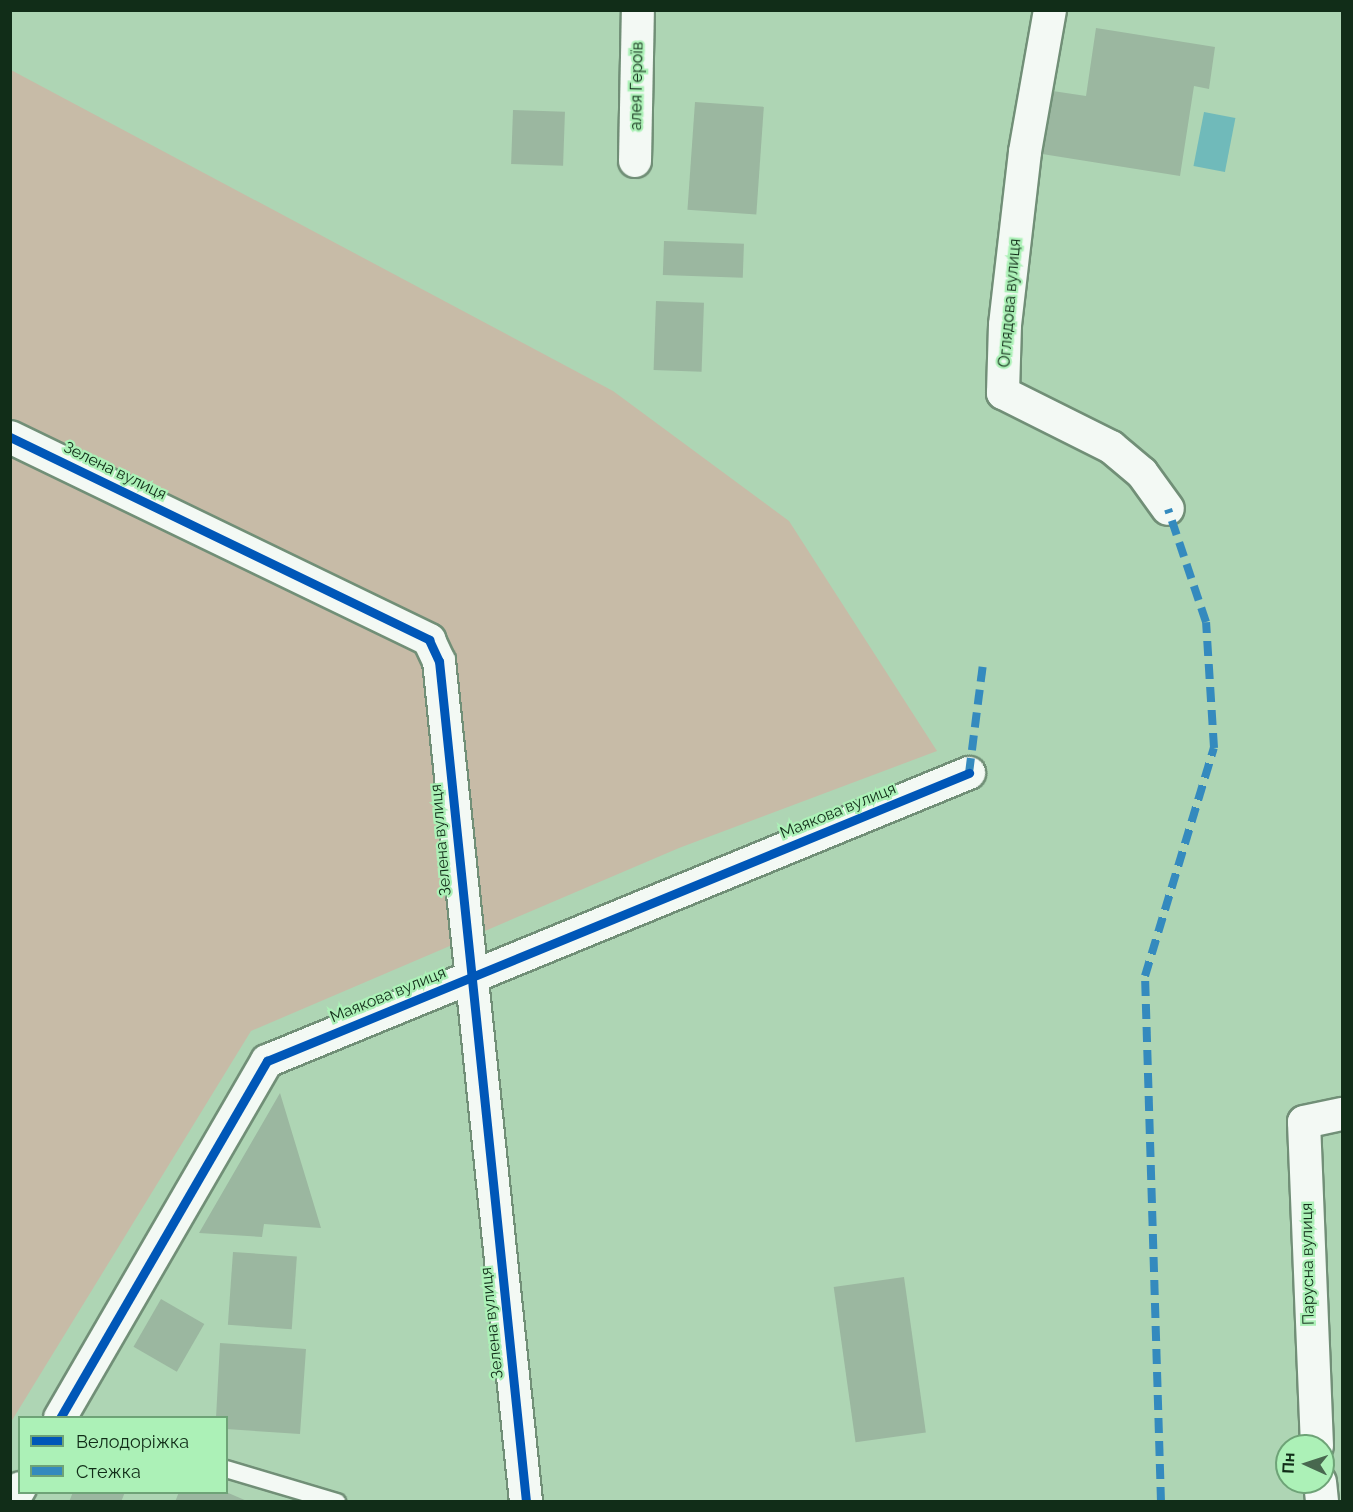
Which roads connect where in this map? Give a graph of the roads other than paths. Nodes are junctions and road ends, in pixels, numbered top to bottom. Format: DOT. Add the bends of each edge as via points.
graph roads {
  1 [pos="638,10"];
  2 [pos="1050,10"];
  3 [pos="635,161"];
  4 [pos="10,437"];
  5 [pos="1168,509"];
  6 [pos="969,773"];
  7 [pos="469,977"];
  8 [pos="1342,1114"];
  9 [pos="61,1416"];
  10 [pos="1317,1434"];
  11 [pos="228,1470"];
  12 [pos="338,1502"];
  13 [pos="526,1502"];
  1 -- 3 [label="street, алея Героїв"];
  2 -- 5 [label="street, Оглядова вулиця" via="1025,152 1005,326 1003,393 1111,447 1142,472"];
  4 -- 7 [label="street, Зелена вулиця" via="429,640 439,662"];
  6 -- 7 [label="street, Маякова вулиця"];
  7 -- 9 [label="street, Маякова вулиця" via="267,1061"];
  7 -- 13 [label="street, Зелена вулиця"];
  8 -- 10 [label="street, Парусна вулиця" via="1304,1122"];
  11 -- 12 [label="lane"];
}
